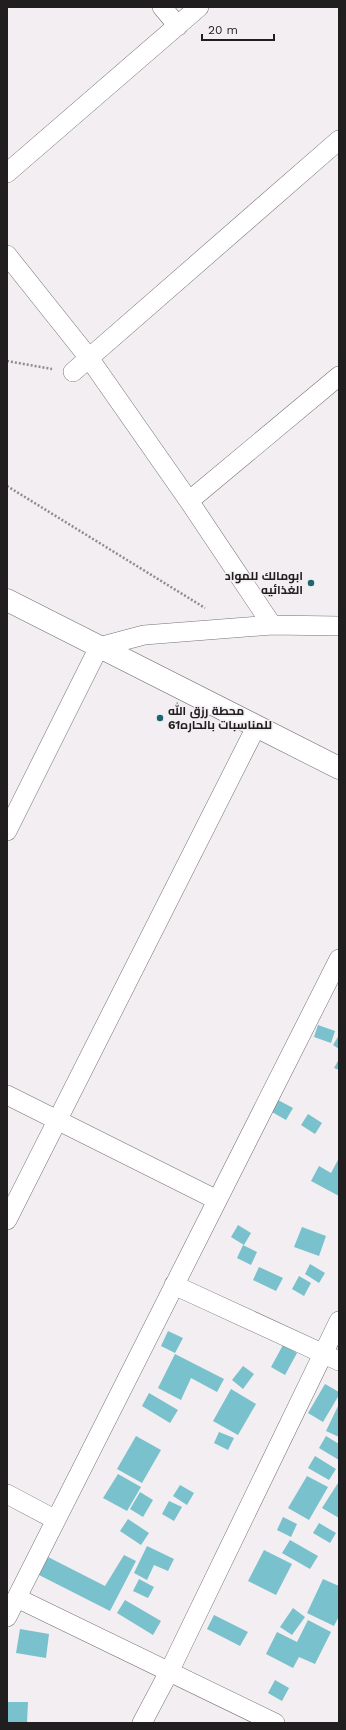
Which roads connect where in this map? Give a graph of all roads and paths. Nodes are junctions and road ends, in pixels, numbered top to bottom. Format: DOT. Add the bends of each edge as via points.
graph roads {
  1 [pos="162,7"];
  2 [pos="199,7"];
  3 [pos="178,26"];
  4 [pos="339,140"];
  5 [pos="7,173"];
  6 [pos="7,255"];
  7 [pos="89,358"];
  8 [pos="7,361"];
  9 [pos="73,372"];
  10 [pos="339,376"];
  11 [pos="7,486"];
  12 [pos="189,501"];
  13 [pos="7,600"];
  14 [pos="272,625"];
  15 [pos="339,626"];
  16 [pos="237,628"];
  17 [pos="99,647"];
  18 [pos="256,726"];
  19 [pos="339,768"];
  20 [pos="7,831"];
  21 [pos="339,959"];
  22 [pos="7,1095"];
  23 [pos="58,1120"];
  24 [pos="217,1200"];
  25 [pos="7,1220"];
  26 [pos="174,1285"];
  27 [pos="339,1320"];
  28 [pos="331,1357"];
  29 [pos="7,1494"];
  30 [pos="56,1520"];
  31 [pos="17,1598"];
  32 [pos="7,1617"];
  33 [pos="169,1672"];
  34 [pos="142,1723"];
  35 [pos="275,1723"];
  1 -- 3 [label="street"];
  2 -- 3 [label="street"];
  3 -- 5 [label="street"];
  4 -- 7 [label="street"];
  6 -- 7 [label="street"];
  7 -- 9 [label="street"];
  7 -- 12 [label="street"];
  8 -- 9 [label="path"];
  10 -- 12 [label="street"];
  11 -- 16 [label="path"];
  12 -- 14 [label="street"];
  13 -- 17 [label="main road"];
  14 -- 15 [label="street"];
  14 -- 16 [label="street"];
  16 -- 17 [label="street" via="144,635"];
  17 -- 18 [label="main road"];
  17 -- 20 [label="street"];
  18 -- 19 [label="main road"];
  18 -- 23 [label="street"];
  21 -- 24 [label="street"];
  22 -- 23 [label="street"];
  23 -- 24 [label="street"];
  23 -- 25 [label="street"];
  24 -- 26 [label="street"];
  26 -- 28 [label="street"];
  26 -- 30 [label="street"];
  27 -- 28 [label="street"];
  28 -- 33 [label="street"];
  29 -- 30 [label="street"];
  30 -- 31 [label="street"];
  31 -- 32 [label="street"];
  31 -- 33 [label="street"];
  33 -- 34 [label="street"];
  33 -- 35 [label="street"];
}
